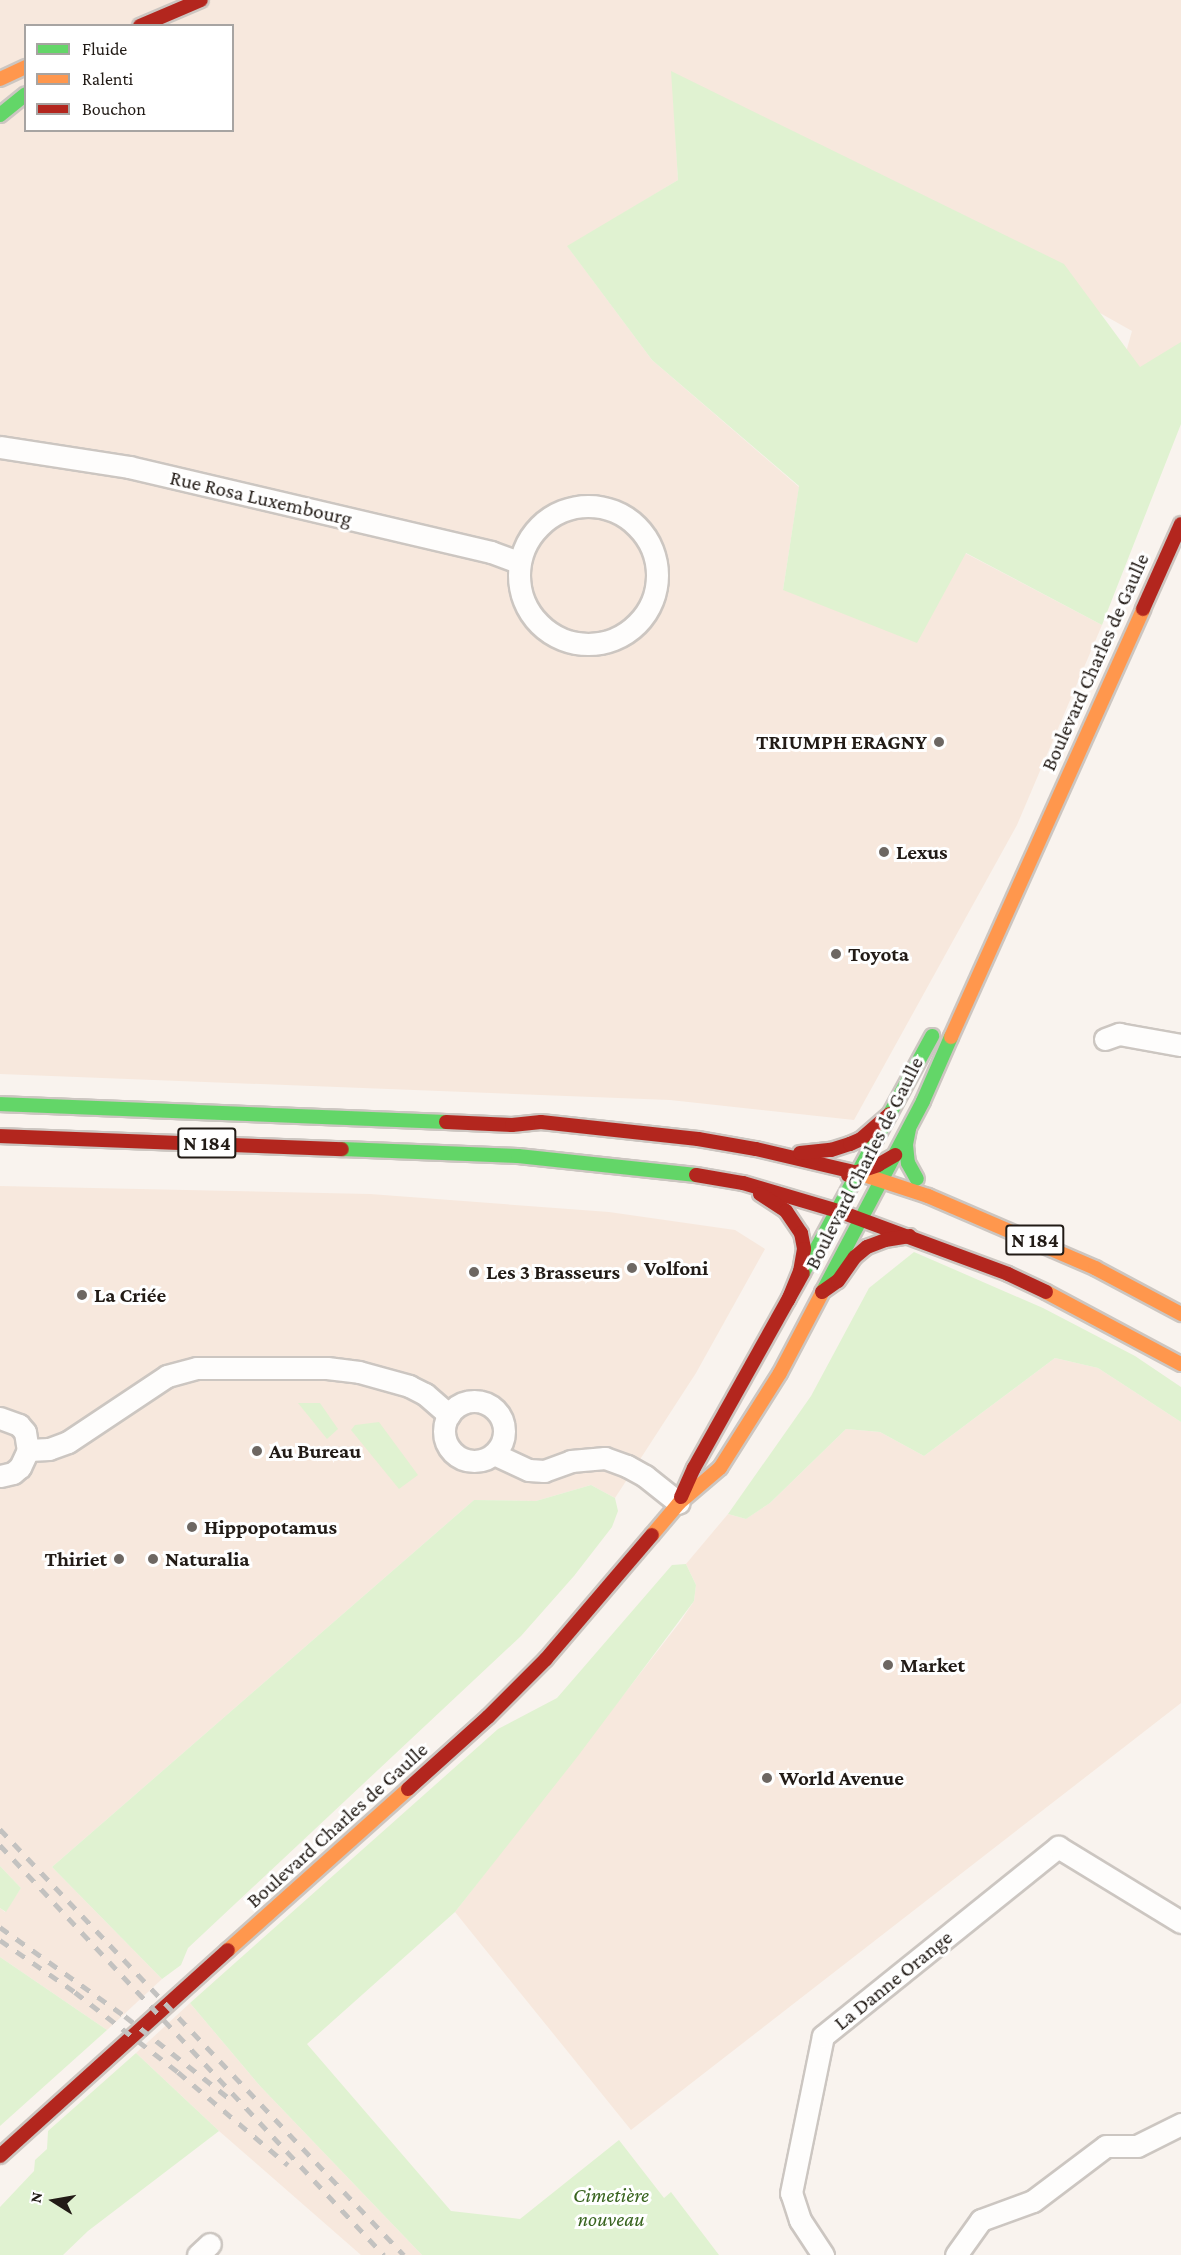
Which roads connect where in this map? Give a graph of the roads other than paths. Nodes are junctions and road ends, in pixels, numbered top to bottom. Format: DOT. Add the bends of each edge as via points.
graph roads {
  1 [pos="201,0"];
  2 [pos="145,24"];
  3 [pos="24,68"];
  4 [pos="0,79"];
  5 [pos="24,96"];
  6 [pos="0,115"];
  7 [pos="0,447"];
  8 [pos="1181,524"];
  9 [pos="519,562"];
  10 [pos="1048,817"];
  11 [pos="960,983"];
  12 [pos="939,1023"];
  13 [pos="1105,1039"];
  14 [pos="1181,1045"];
  15 [pos="0,1104"];
  16 [pos="890,1114"];
  17 [pos="909,1129"];
  18 [pos="0,1136"];
  19 [pos="349,1148"];
  20 [pos="774,1153"];
  21 [pos="895,1155"];
  22 [pos="187,1158"];
  23 [pos="859,1173"];
  24 [pos="770,1177"];
  25 [pos="826,1179"];
  26 [pos="882,1180"];
  27 [pos="743,1183"];
  28 [pos="928,1196"];
  29 [pos="878,1199"];
  30 [pos="838,1211"];
  31 [pos="861,1219"];
  32 [pos="972,1232"];
  33 [pos="1023,1234"];
  34 [pos="910,1236"];
  35 [pos="822,1292"];
  36 [pos="788,1300"];
  37 [pos="1181,1314"];
  38 [pos="1181,1364"];
  39 [pos="449,1415"];
  40 [pos="0,1418"];
  41 [pos="28,1450"];
  42 [pos="494,1454"];
  43 [pos="0,1476"];
  44 [pos="679,1503"];
  45 [pos="1181,1922"];
  46 [pos="1181,2124"];
  47 [pos="0,2156"];
  48 [pos="823,2255"];
  49 [pos="956,2255"];
  1 -- 2 [label="main road"];
  3 -- 4 [label="main road"];
  5 -- 6 [label="main road"];
  7 -- 9 [label="street, Rue Rosa Luxembourg" via="129,467 491,552"];
  8 -- 10 [label="main road, Boulevard Charles de Gaulle"];
  9 -- 9 [label="street" via="521,593 535,621 551,635 571,643 594,645 617,639 636,625 650,606 657,583 656,560 646,538 630,520 610,509 587,506 563,510 543,522 528,540"];
  10 -- 11 [label="main road, Boulevard Charles de Gaulle"];
  10 -- 17 [label="main road, Boulevard Charles de Gaulle"];
  12 -- 16 [label="main road, Boulevard Charles de Gaulle"];
  13 -- 14 [label="street" via="1119,1035"];
  15 -- 20 [label="main road, N 184" via="512,1125 541,1122 698,1138"];
  16 -- 20 [label="main road" via="850,1144 814,1152"];
  16 -- 23 [label="main road, Boulevard Charles de Gaulle"];
  17 -- 21 [label="main road, Boulevard Charles de Gaulle"];
  17 -- 28 [label="main road" via="908,1162"];
  18 -- 19 [label="main road, N 184"];
  19 -- 22 [label="main road" via="328,1162"];
  19 -- 27 [label="main road, N 184" via="529,1156"];
  20 -- 23 [label="main road, N 184"];
  21 -- 23 [label="main road"];
  21 -- 26 [label="main road, Boulevard Charles de Gaulle"];
  23 -- 25 [label="main road, N 184"];
  23 -- 26 [label="main road, N 184"];
  23 -- 30 [label="main road, Boulevard Charles de Gaulle"];
  24 -- 27 [label="main road, N 184"];
  26 -- 28 [label="main road, N 184"];
  26 -- 29 [label="main road, Boulevard Charles de Gaulle"];
  27 -- 30 [label="main road, N 184"];
  27 -- 36 [label="main road, N 184" via="786,1211 801,1233 804,1250 800,1271"];
  28 -- 33 [label="main road, N 184"];
  29 -- 30 [label="main road" via="850,1204"];
  29 -- 31 [label="main road, Boulevard Charles de Gaulle"];
  30 -- 31 [label="main road, N 184"];
  30 -- 36 [label="main road, Boulevard Charles de Gaulle"];
  31 -- 34 [label="main road, N 184"];
  31 -- 35 [label="main road, Boulevard Charles de Gaulle"];
  32 -- 33 [label="main road"];
  33 -- 37 [label="main road, N 184"];
  34 -- 35 [label="main road" via="867,1247 838,1281"];
  34 -- 38 [label="main road, N 184" via="1008,1274"];
  35 -- 44 [label="main road, Boulevard Charles de Gaulle" via="780,1373 720,1468"];
  36 -- 44 [label="main road, Boulevard Charles de Gaulle" via="694,1468"];
  39 -- 41 [label="street" via="425,1394 369,1374 327,1368 197,1368 167,1376 68,1442 49,1449"];
  39 -- 42 [label="street" via="444,1434 452,1451 477,1461"];
  39 -- 42 [label="street" via="475,1401 494,1408 504,1436"];
  40 -- 41 [label="street" via="19,1425 25,1432"];
  41 -- 43 [label="street" via="20,1467"];
  42 -- 44 [label="street" via="529,1470 544,1471 571,1461 604,1458 645,1476"];
  44 -- 47 [label="main road, Boulevard Charles de Gaulle" via="546,1659 488,1718"];
  45 -- 48 [label="street, La Danne Orange" via="1058,1847 823,2036 791,2193 800,2220"];
  46 -- 49 [label="street" via="1137,2146 1106,2146 1033,2201 981,2220"];
}
